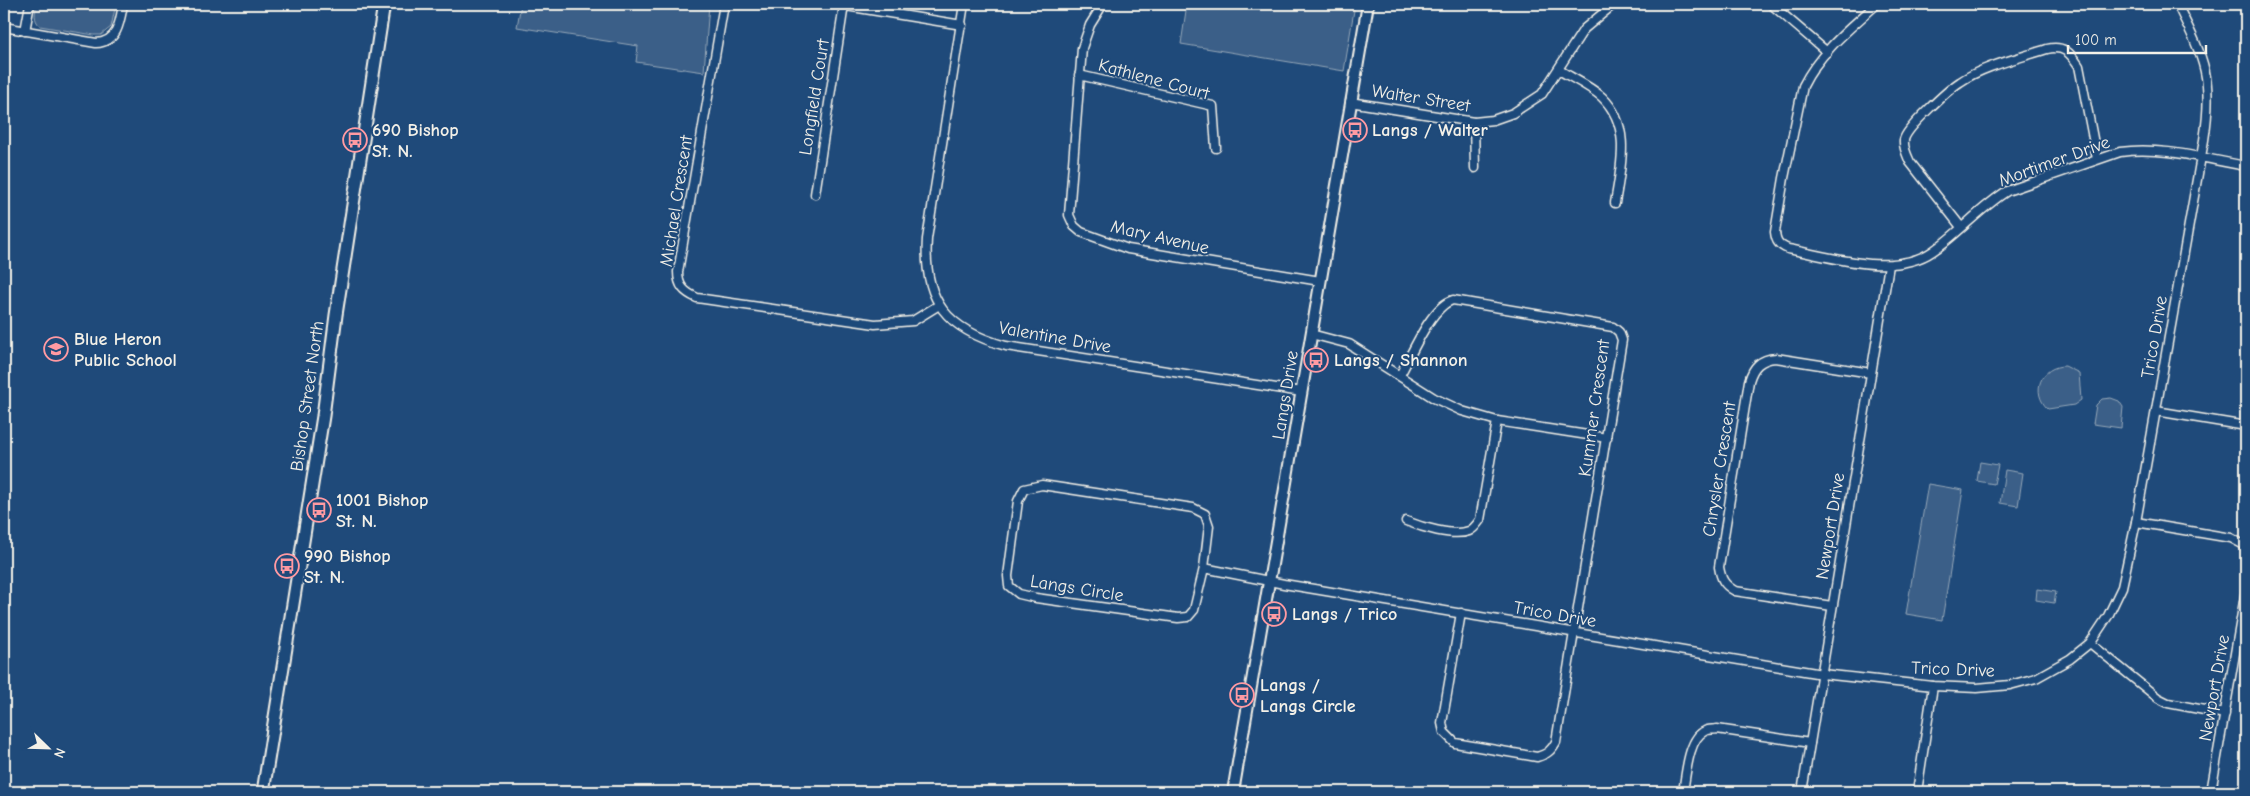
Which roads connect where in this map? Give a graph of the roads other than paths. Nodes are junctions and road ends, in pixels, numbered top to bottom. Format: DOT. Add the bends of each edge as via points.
graph roads {
  1 [pos="30,4"];
  2 [pos="124,4"];
  3 [pos="384,4"];
  4 [pos="724,4"];
  5 [pos="834,4"];
  6 [pos="964,4"];
  7 [pos="1103,4"];
  8 [pos="1368,4"];
  9 [pos="1614,4"];
  10 [pos="1771,4"];
  11 [pos="1877,4"];
  12 [pos="2177,4"];
  13 [pos="844,5"];
  14 [pos="962,25"];
  15 [pos="4,27"];
  16 [pos="25,31"];
  17 [pos="1827,52"];
  18 [pos="1559,70"];
  19 [pos="1080,75"];
  20 [pos="1350,102"];
  21 [pos="1474,122"];
  22 [pos="1216,148"];
  23 [pos="2200,158"];
  24 [pos="2098,159"];
  25 [pos="2246,166"];
  26 [pos="1475,168"];
  27 [pos="814,194"];
  28 [pos="1615,203"];
  29 [pos="1961,226"];
  30 [pos="1889,265"];
  31 [pos="1320,281"];
  32 [pos="939,305"];
  33 [pos="1311,334"];
  34 [pos="1871,374"];
  35 [pos="1400,375"];
  36 [pos="1302,392"];
  37 [pos="2156,411"];
  38 [pos="1497,421"];
  39 [pos="2246,426"];
  40 [pos="1607,438"];
  41 [pos="1406,521"];
  42 [pos="2136,522"];
  43 [pos="2246,549"];
  44 [pos="1204,568"];
  45 [pos="1270,580"];
  46 [pos="2246,590"];
  47 [pos="1832,606"];
  48 [pos="1461,613"];
  49 [pos="1574,632"];
  50 [pos="2090,643"];
  51 [pos="1822,674"];
  52 [pos="1933,686"];
  53 [pos="2225,714"];
  54 [pos="1810,743"];
  55 [pos="263,792"];
  56 [pos="1233,792"];
  57 [pos="1684,792"];
  58 [pos="1802,792"];
  59 [pos="1917,792"];
  60 [pos="2211,792"];
  1 -- 16 [label="street"];
  2 -- 16 [label="street" via="119,27 104,42"];
  3 -- 55 [label="main road, Bishop Street North"];
  4 -- 32 [label="street, Michael Crescent" via="678,272 682,289 697,298 875,324 913,321"];
  5 -- 13 [label="street"];
  6 -- 14 [label="street, Valentine Drive"];
  7 -- 19 [label="street, Mary Avenue" via="1090,25 1082,48"];
  8 -- 20 [label="street, Langs Drive"];
  9 -- 18 [label="street, Walter Street" via="1584,29"];
  10 -- 17 [label="street"];
  11 -- 17 [label="street, Mortimer Drive"];
  12 -- 23 [label="street, Trico Drive" via="2199,49 2208,81 2208,117"];
  13 -- 14 [label="street"];
  13 -- 27 [label="street, Longfield Court"];
  14 -- 32 [label="street, Valentine Drive" via="927,239 927,271"];
  15 -- 16 [label="street"];
  17 -- 30 [label="street, Mortimer Drive" via="1809,73 1803,86 1784,178 1776,240 1788,249"];
  18 -- 21 [label="street, Walter Street" via="1542,94 1528,105 1506,115"];
  18 -- 28 [label="street" via="1600,96 1615,112 1623,136"];
  19 -- 22 [label="street, Kathlene Court" via="1213,106"];
  19 -- 31 [label="street, Mary Avenue" via="1070,215 1074,226 1081,232 1128,249"];
  20 -- 21 [label="street, Walter Street"];
  20 -- 31 [label="street, Langs Drive"];
  21 -- 26 [label="street"];
  23 -- 24 [label="street, Mortimer Drive" via="2137,150"];
  23 -- 25 [label="street, Mortimer Drive"];
  23 -- 37 [label="street, Trico Drive"];
  24 -- 29 [label="street, Mortimer Drive" via="2007,191"];
  24 -- 29 [label="street" via="2079,66 2066,50 2057,47 2047,49 1960,82 1911,128 1904,139 1910,162"];
  29 -- 30 [label="street, Mortimer Drive" via="1920,259"];
  30 -- 34 [label="street, Newport Drive"];
  31 -- 33 [label="street, Langs Drive"];
  32 -- 36 [label="street, Valentine Drive" via="967,331 1006,346"];
  33 -- 35 [label="street" via="1350,344"];
  33 -- 36 [label="street, Langs Drive"];
  34 -- 47 [label="street, Newport Drive"];
  34 -- 47 [label="street, Chrysler Crescent" via="1776,358 1761,361 1755,366 1749,381 1720,577 1734,591"];
  35 -- 38 [label="street" via="1446,405"];
  35 -- 40 [label="street, Kummer Crescent" via="1436,312 1453,300 1613,327 1621,336 1622,345"];
  36 -- 45 [label="street, Langs Drive"];
  37 -- 39 [label="street"];
  37 -- 42 [label="street, Trico Drive"];
  38 -- 40 [label="street"];
  38 -- 41 [label="street" via="1480,520 1471,530 1461,533"];
  40 -- 49 [label="street, Kummer Crescent"];
  42 -- 43 [label="street" via="2231,538"];
  42 -- 50 [label="street, Trico Drive" via="2122,587"];
  44 -- 44 [label="street, Langs Circle" via="1209,526 1205,514 1193,508 1042,485 1024,489 1018,501 1008,576 1009,586 1019,594 1188,617 1194,610"];
  44 -- 45 [label="street"];
  45 -- 48 [label="street, Trico Drive"];
  45 -- 56 [label="street, Langs Drive"];
  46 -- 53 [label="street, Newport Drive"];
  47 -- 51 [label="street, Newport Drive"];
  48 -- 49 [label="street, Trico Drive"];
  48 -- 49 [label="street, Kummer Crescent" via="1442,723 1444,732 1455,743 1537,757 1551,751 1556,742"];
  49 -- 51 [label="street, Trico Drive"];
  50 -- 52 [label="street, Trico Drive" via="2070,660 2024,682 1995,687"];
  50 -- 53 [label="street" via="2158,698 2168,703"];
  51 -- 52 [label="street, Trico Drive"];
  51 -- 54 [label="street, Newport Drive"];
  52 -- 59 [label="street"];
  53 -- 60 [label="street, Newport Drive"];
  54 -- 57 [label="street" via="1717,729 1705,731 1696,739 1691,751"];
  54 -- 58 [label="street, Newport Drive"];
}
